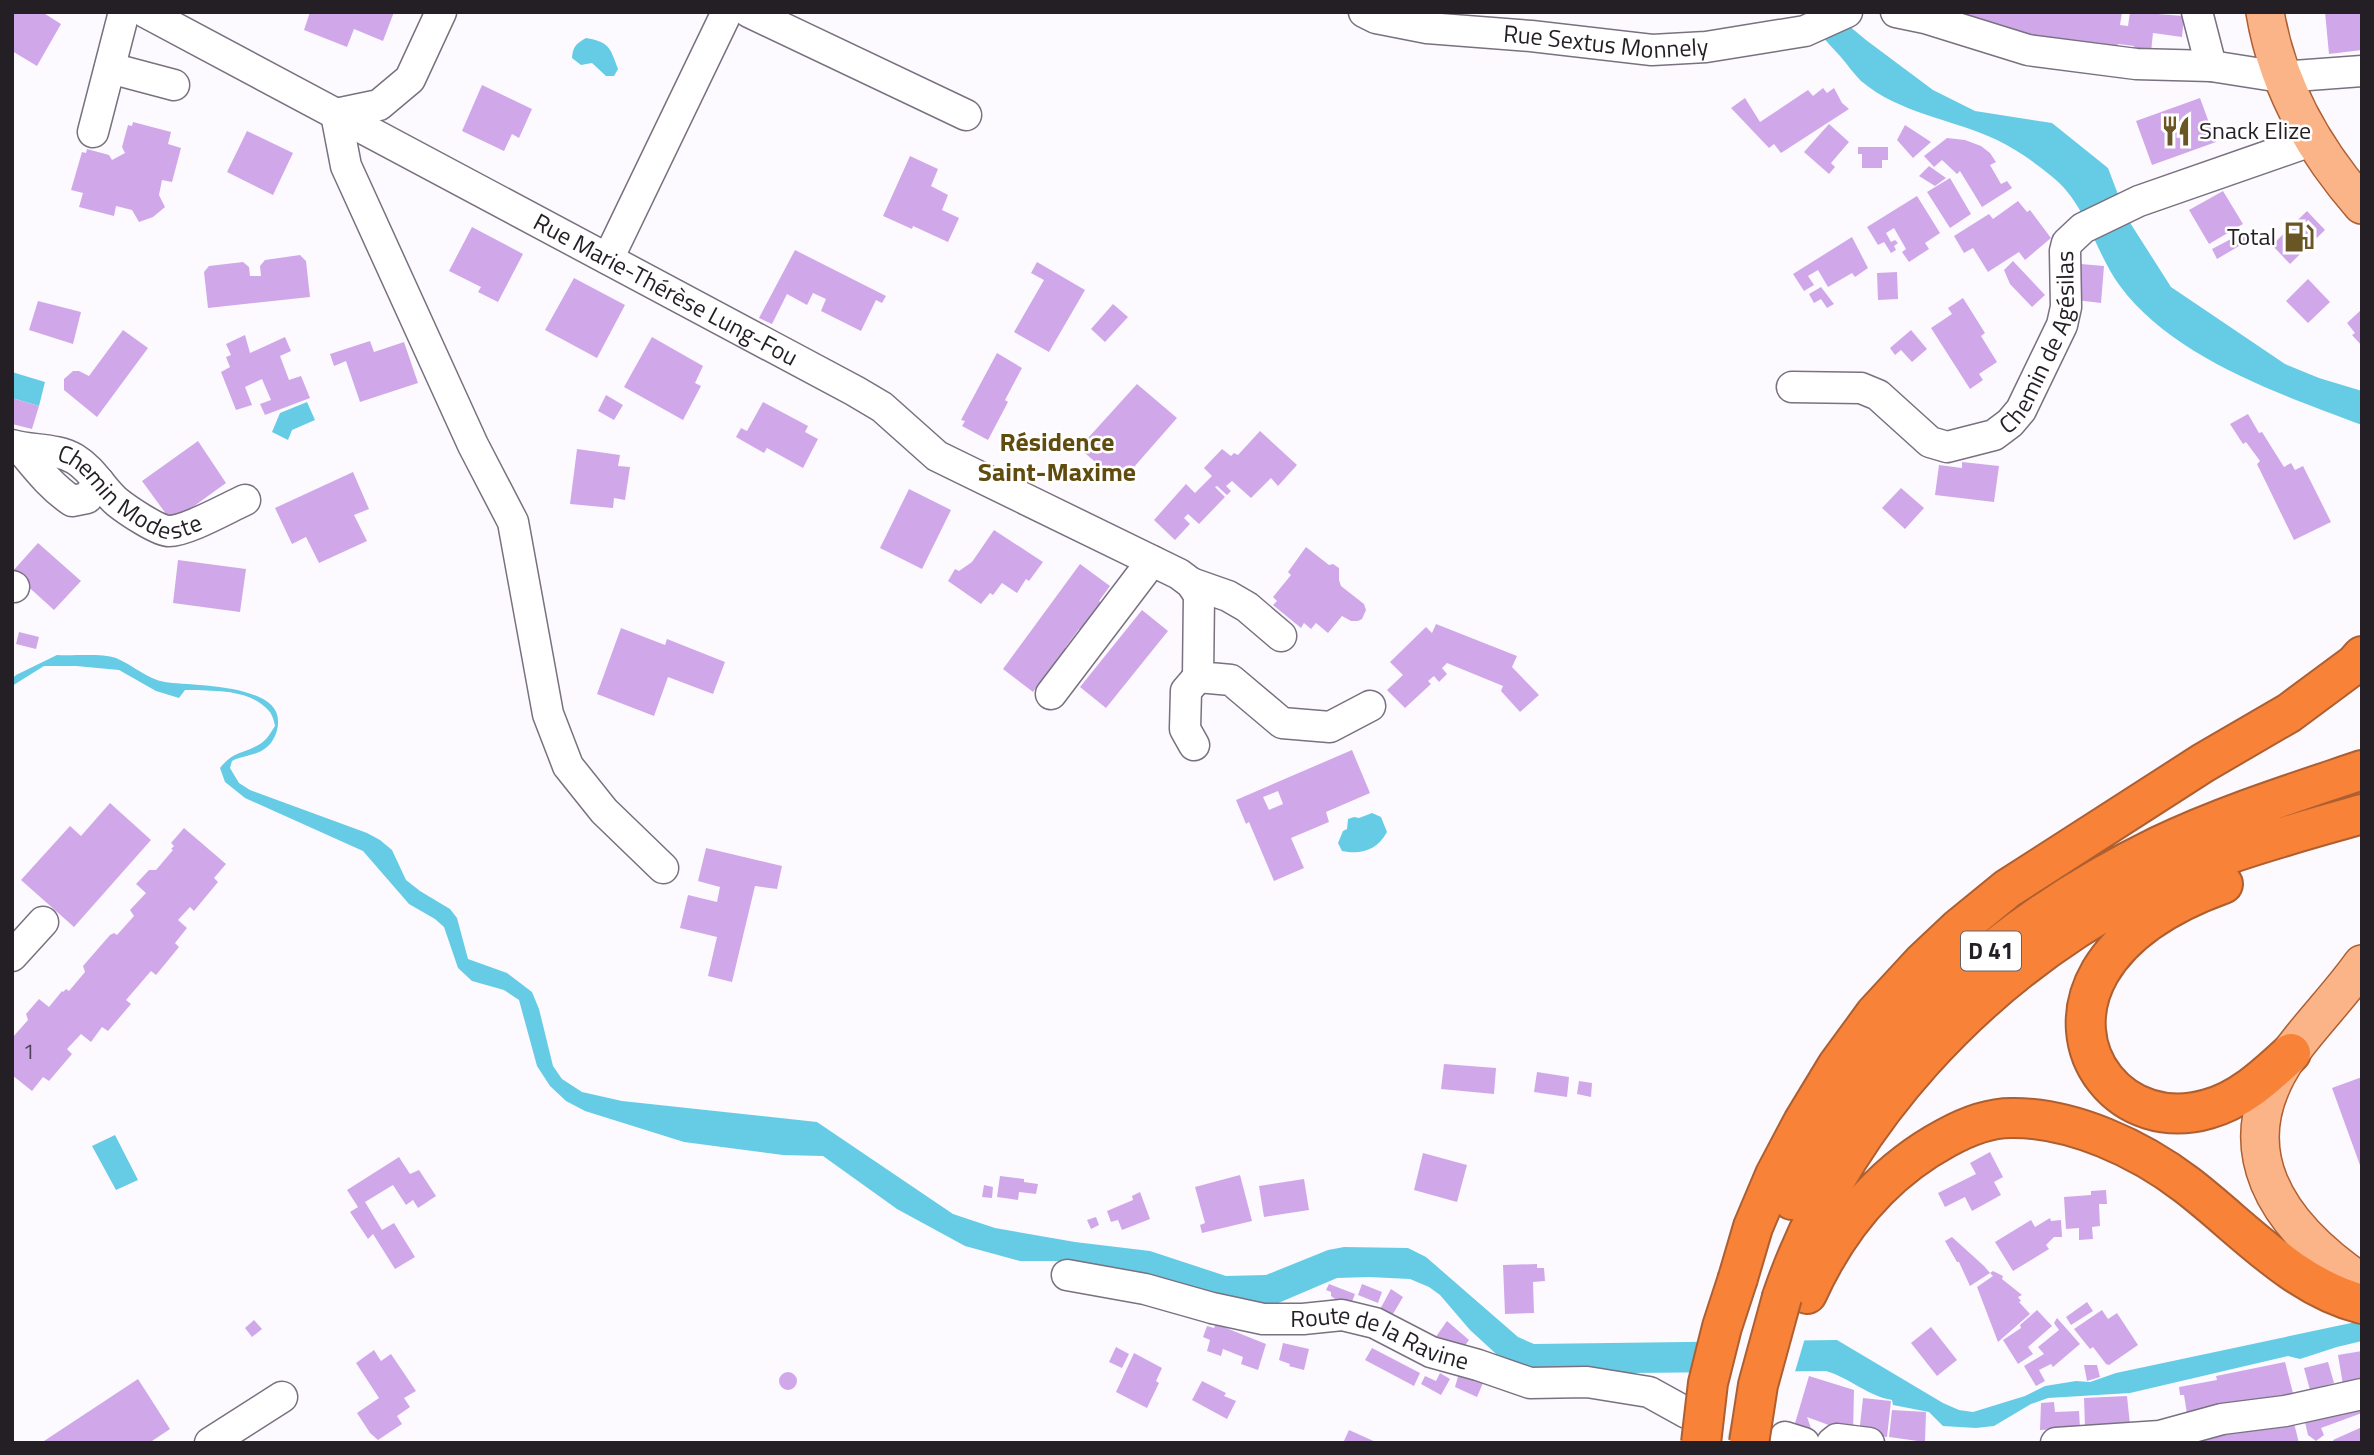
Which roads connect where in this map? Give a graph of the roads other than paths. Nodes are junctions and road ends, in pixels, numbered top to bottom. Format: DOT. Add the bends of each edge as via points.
graph roads {
  1 [pos="124,12"];
  2 [pos="145,12"];
  3 [pos="441,12"];
  4 [pos="727,12"];
  5 [pos="749,12"];
  6 [pos="1364,12"];
  7 [pos="1847,12"];
  8 [pos="1896,12"];
  9 [pos="2197,12"];
  10 [pos="2265,12"];
  11 [pos="2211,66"];
  12 [pos="110,68"];
  13 [pos="2362,71"];
  14 [pos="2281,77"];
  15 [pos="174,85"];
  16 [pos="336,114"];
  17 [pos="967,115"];
  18 [pos="93,132"];
  19 [pos="2314,141"];
  20 [pos="2362,205"];
  21 [pos="608,258"];
  22 [pos="1792,387"];
  23 [pos="16,447"];
  24 [pos="245,500"];
  25 [pos="1174,573"];
  26 [pos="1281,636"];
  27 [pos="2362,656"];
  28 [pos="1198,677"];
  29 [pos="1051,694"];
  30 [pos="1370,706"];
  31 [pos="1194,745"];
  32 [pos="2362,770"];
  33 [pos="2362,814"];
  34 [pos="2362,833"];
  35 [pos="663,868"];
  36 [pos="43,922"];
  37 [pos="12,956"];
  38 [pos="2362,964"];
  39 [pos="2291,1053"];
  40 [pos="1067,1275"];
  41 [pos="2362,1283"];
  42 [pos="1769,1291"];
  43 [pos="2362,1304"];
  44 [pos="2362,1394"];
  45 [pos="282,1397"];
  46 [pos="1694,1428"];
  47 [pos="2164,1440"];
  48 [pos="1777,1441"];
  49 [pos="210,1443"];
  50 [pos="1718,1443"];
  51 [pos="1832,1443"];
  52 [pos="1869,1443"];
  53 [pos="2056,1443"];
  1 -- 12 [label="street"];
  2 -- 16 [label="street, Rue Marie-Thérèse Lung-Fou"];
  3 -- 16 [label="street" via="410,79 379,105"];
  4 -- 21 [label="street"];
  5 -- 17 [label="street"];
  6 -- 7 [label="street, Rue Sextus Monnely" via="1427,28 1652,50 1706,47 1805,31"];
  8 -- 11 [label="street" via="2028,50 2136,64"];
  9 -- 11 [label="street"];
  10 -- 14 [label="main road"];
  11 -- 14 [label="street"];
  12 -- 15 [label="street"];
  12 -- 18 [label="street"];
  13 -- 14 [label="street"];
  14 -- 19 [label="main road"];
  16 -- 21 [label="street, Rue Marie-Thérèse Lung-Fou"];
  16 -- 35 [label="street" via="346,166 473,445 513,522 548,714 568,766 604,811"];
  19 -- 20 [label="main road"];
  19 -- 22 [label="street, Chemin de Agésilas" via="2139,201 2083,228 2067,243 2066,307 2058,335 2021,410 1994,435 1939,446 1878,395 1861,388"];
  21 -- 25 [label="street, Rue Marie-Thérèse Lung-Fou" via="882,407 937,456"];
  23 -- 24 [label="street, Chemin Modeste" via="75,459 117,502 168,531"];
  25 -- 26 [label="street, Rue Marie-Thérèse Lung-Fou" via="1247,607"];
  25 -- 28 [label="street" via="1199,595"];
  25 -- 29 [label="street"];
  27 -- 42 [label="highway" via="2290,713 2203,763 2007,890 1923,962 1837,1066 1775,1175 1753,1227"];
  28 -- 30 [label="street" via="1231,680 1282,723 1330,727"];
  28 -- 31 [label="street" via="1186,691 1185,729"];
  32 -- 42 [label="highway, D 41" via="2242,811 2092,882 1997,946 1934,1001 1832,1126 1799,1184"];
  33 -- 42 [label="highway, D 41" via="2269,840 2181,872 2092,919 2027,963 1962,1018 1906,1080 1865,1135 1795,1259"];
  34 -- 39 [label="highway" via="2185,899 2121,944 2090,994 2086,1041 2093,1063 2112,1088 2155,1112 2207,1110 2238,1096"];
  36 -- 37 [label="street"];
  38 -- 39 [label="main road"];
  39 -- 41 [label="main road" via="2261,1114 2264,1173 2301,1233 2329,1261"];
  40 -- 46 [label="street, Route de la Ravine" via="1263,1319 1342,1315 1375,1323 1432,1352 1530,1383 1587,1382 1649,1392"];
  42 -- 43 [label="highway" via="1830,1248 1879,1185 1908,1161 1954,1134 2009,1118 2106,1137 2186,1184 2274,1258 2318,1286"];
  42 -- 46 [label="highway, bridge" via="1722,1327"];
  42 -- 48 [label="highway, D 41, bridge" via="1758,1385"];
  42 -- 50 [label="highway, D 41" via="1726,1389"];
  44 -- 47 [label="street" via="2221,1419"];
  45 -- 49 [label="street"];
  47 -- 53 [label="street"];
  51 -- 52 [label="street" via="1837,1439"];
}
